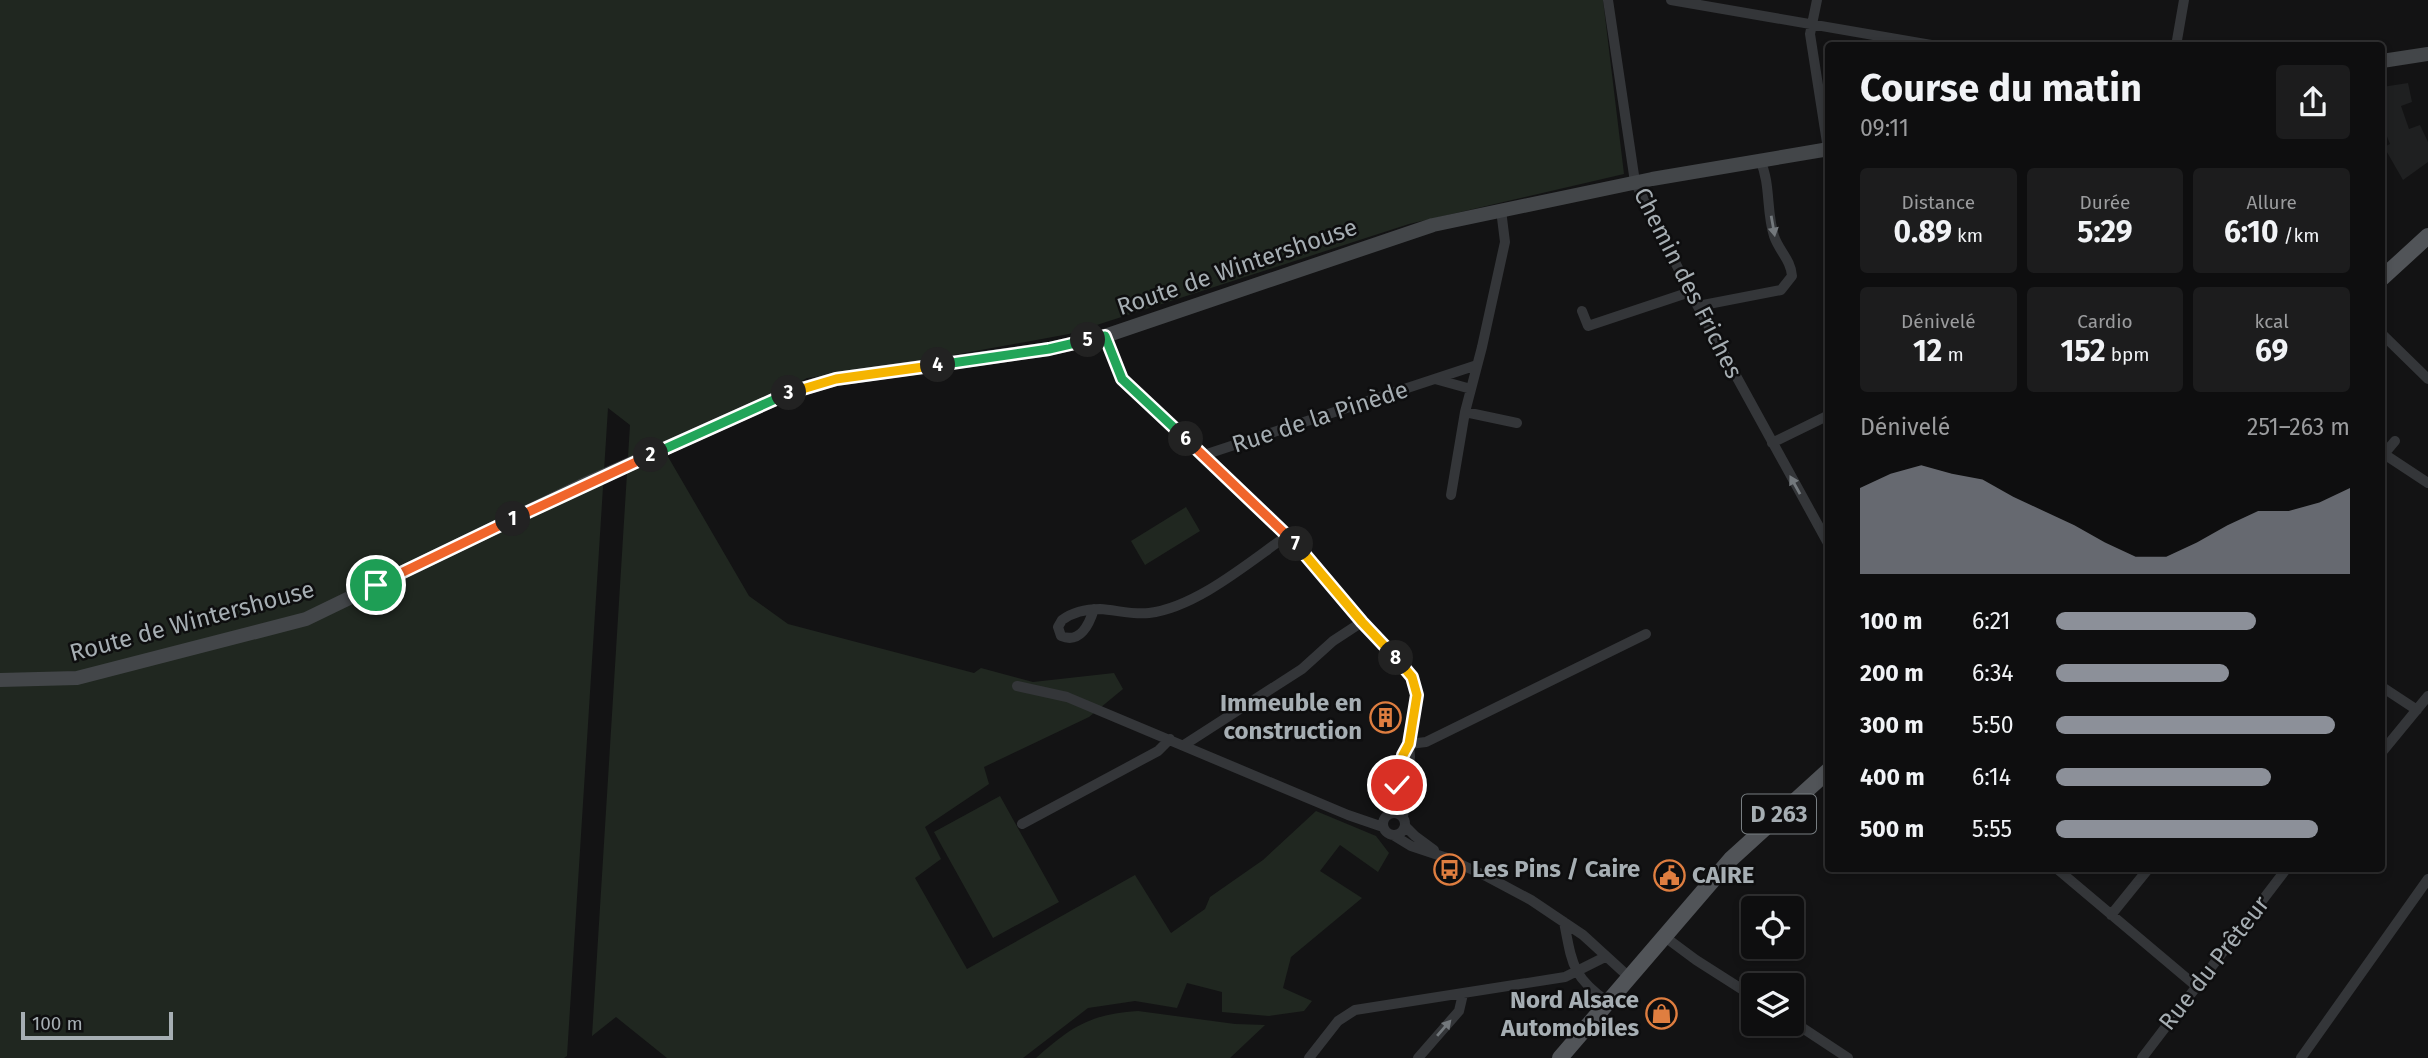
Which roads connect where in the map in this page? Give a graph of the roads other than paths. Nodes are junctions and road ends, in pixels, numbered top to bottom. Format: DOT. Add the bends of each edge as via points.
graph roads {
  1 [pos="1608,0"];
  2 [pos="1671,0"];
  3 [pos="1816,0"];
  4 [pos="2184,0"];
  5 [pos="1812,25"];
  6 [pos="1913,42"];
  7 [pos="2177,42"];
  8 [pos="2428,54"];
  9 [pos="2385,61"];
  10 [pos="1825,130"];
  11 [pos="1825,149"];
  12 [pos="1760,160"];
  13 [pos="1636,182"];
  14 [pos="1501,210"];
  15 [pos="2428,236"];
  16 [pos="2385,275"];
  17 [pos="1690,292"];
  18 [pos="1698,306"];
  19 [pos="1581,311"];
  20 [pos="1105,336"];
  21 [pos="2385,337"];
  22 [pos="1477,365"];
  23 [pos="1435,379"];
  24 [pos="2428,379"];
  25 [pos="1471,389"];
  26 [pos="1465,412"];
  27 [pos="1825,417"];
  28 [pos="1517,423"];
  29 [pos="2395,441"];
  30 [pos="1772,443"];
  31 [pos="2385,453"];
  32 [pos="2385,455"];
  33 [pos="1204,456"];
  34 [pos="2428,483"];
  35 [pos="1451,495"];
  36 [pos="1288,535"];
  37 [pos="1825,538"];
  38 [pos="1094,609"];
  39 [pos="1362,622"];
  40 [pos="1646,634"];
  41 [pos="0,680"];
  42 [pos="1017,686"];
  43 [pos="2385,689"];
  44 [pos="2427,699"];
  45 [pos="2417,709"];
  46 [pos="1170,739"];
  47 [pos="1410,739"];
  48 [pos="1184,745"];
  49 [pos="2385,748"];
  50 [pos="1825,775"];
  51 [pos="1385,819"];
  52 [pos="1404,821"];
  53 [pos="1022,824"];
  54 [pos="1393,835"];
  55 [pos="1447,858"];
  56 [pos="2061,872"];
  57 [pos="2146,872"];
  58 [pos="2284,872"];
  59 [pos="2428,878"];
  60 [pos="2111,915"];
  61 [pos="1564,922"];
  62 [pos="1665,937"];
  63 [pos="1605,957"];
  64 [pos="1576,972"];
  65 [pos="1629,977"];
  66 [pos="2196,986"];
  67 [pos="1741,988"];
  68 [pos="1463,994"];
  69 [pos="1608,1002"];
  70 [pos="1804,1029"];
  71 [pos="1309,1058"];
  72 [pos="1418,1058"];
  73 [pos="1560,1058"];
  74 [pos="1848,1058"];
  75 [pos="2141,1058"];
  76 [pos="2301,1058"];
  1 -- 13 [label="street, Chemin des Friches"];
  2 -- 5 [label="street"];
  3 -- 5 [label="street"];
  4 -- 7 [label="street"];
  5 -- 6 [label="street"];
  5 -- 10 [label="street"];
  8 -- 9 [label="street"];
  11 -- 12 [label="street, Route de Wintershouse"];
  12 -- 13 [label="street, Route de Wintershouse"];
  12 -- 18 [label="street, one-way" via="1766,173 1774,236 1792,276 1781,290"];
  13 -- 14 [label="street, Route de Wintershouse"];
  13 -- 17 [label="street, Chemin des Friches"];
  14 -- 20 [label="street, Route de Wintershouse" via="1433,225"];
  14 -- 22 [label="street" via="1505,242"];
  15 -- 16 [label="main road"];
  17 -- 18 [label="street, Chemin des Friches"];
  17 -- 19 [label="street" via="1588,326"];
  18 -- 30 [label="street, Chemin des Friches"];
  20 -- 33 [label="street" via="1122,379"];
  20 -- 41 [label="street, Route de Wintershouse" via="1049,349 836,379 791,392 306,619 77,678"];
  21 -- 24 [label="street"];
  22 -- 23 [label="street, Rue de la Pinède"];
  22 -- 25 [label="street"];
  23 -- 25 [label="street, Rue de la Pinède"];
  23 -- 33 [label="street, Rue de la Pinède"];
  25 -- 26 [label="street"];
  26 -- 28 [label="street"];
  26 -- 35 [label="street"];
  27 -- 30 [label="street"];
  29 -- 31 [label="street"];
  37 -- 30 [label="street, Chemin des Friches, one-way"];
  32 -- 34 [label="street"];
  33 -- 36 [label="street"];
  36 -- 38 [label="street" via="1214,585 1165,609 1142,613"];
  36 -- 39 [label="street"];
  39 -- 47 [label="street" via="1412,677 1417,695"];
  39 -- 48 [label="street" via="1302,669"];
  40 -- 47 [label="street" via="1451,730"];
  42 -- 46 [label="street" via="1067,697"];
  43 -- 45 [label="street"];
  44 -- 45 [label="street"];
  45 -- 49 [label="street"];
  46 -- 48 [label="street"];
  46 -- 53 [label="street" via="1158,751"];
  47 -- 51 [label="street"];
  47 -- 52 [label="street"];
  48 -- 51 [label="street" via="1349,816"];
  50 -- 62 [label="main road, D 263" via="1731,859"];
  51 -- 52 [label="street" via="1397,813"];
  51 -- 54 [label="street" via="1387,833"];
  52 -- 54 [label="street" via="1402,832"];
  52 -- 55 [label="street" via="1415,836"];
  54 -- 55 [label="street"];
  55 -- 61 [label="street" via="1507,886"];
  56 -- 60 [label="street"];
  57 -- 60 [label="street"];
  58 -- 66 [label="street, Rue du Prêteur"];
  59 -- 76 [label="street"];
  60 -- 66 [label="street"];
  61 -- 63 [label="street"];
  61 -- 64 [label="street"];
  62 -- 65 [label="main road, D 263"];
  62 -- 67 [label="street"];
  63 -- 64 [label="street"];
  63 -- 65 [label="street"];
  64 -- 68 [label="street"];
  64 -- 69 [label="street"];
  65 -- 69 [label="main road, D 263"];
  66 -- 75 [label="street, Rue du Prêteur"];
  68 -- 71 [label="street" via="1355,1010 1338,1021"];
  72 -- 68 [label="street, one-way" via="1458,1011"];
  69 -- 73 [label="main road, D 263"];
  70 -- 74 [label="street"];
}
